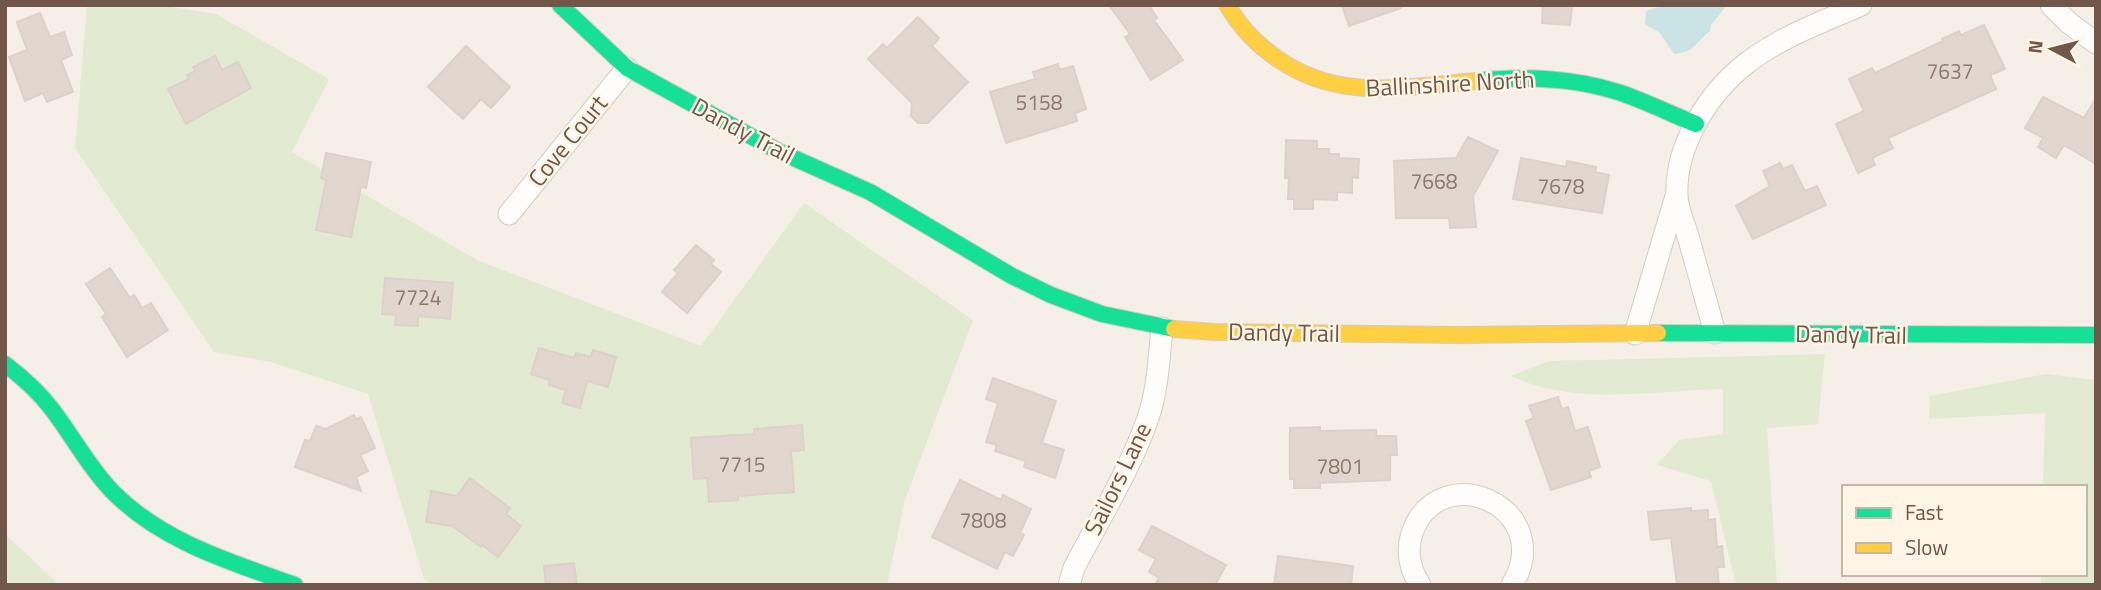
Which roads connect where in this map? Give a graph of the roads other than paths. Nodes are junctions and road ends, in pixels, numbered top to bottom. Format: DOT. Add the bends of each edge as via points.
graph roads {
  1 [pos="560,5"];
  2 [pos="1227,5"];
  3 [pos="1861,5"];
  4 [pos="2050,5"];
  5 [pos="2096,43"];
  6 [pos="627,68"];
  7 [pos="1696,124"];
  8 [pos="1676,196"];
  9 [pos="509,214"];
  10 [pos="1162,328"];
  11 [pos="1715,333"];
  12 [pos="1635,334"];
  13 [pos="2096,335"];
  14 [pos="5,365"];
  15 [pos="295,585"];
  16 [pos="1069,585"];
  17 [pos="1420,585"];
  18 [pos="1512,585"];
  1 -- 6 [label="street, Dandy Trail"];
  2 -- 7 [label="street, Ballinshire North" via="1241,27 1273,58 1301,75 1332,85 1374,90 1509,78 1566,80 1622,93"];
  3 -- 7 [label="street" via="1786,39 1747,63 1722,87"];
  4 -- 5 [label="street"];
  6 -- 9 [label="street, Cove Court"];
  6 -- 10 [label="street, Dandy Trail" via="778,151 870,192 1051,295 1102,314"];
  7 -- 8 [label="street" via="1679,166"];
  8 -- 11 [label="street"];
  8 -- 12 [label="street"];
  10 -- 12 [label="street, Dandy Trail"];
  10 -- 16 [label="street, Sailors Lane" via="1148,417"];
  11 -- 12 [label="street, Dandy Trail"];
  11 -- 13 [label="street, Dandy Trail"];
  14 -- 15 [label="street" via="32,384 90,465 137,514 184,542"];
  17 -- 18 [label="street" via="1410,557 1410,539 1417,523 1435,504 1468,495 1493,501 1517,527 1522,561"];
}
